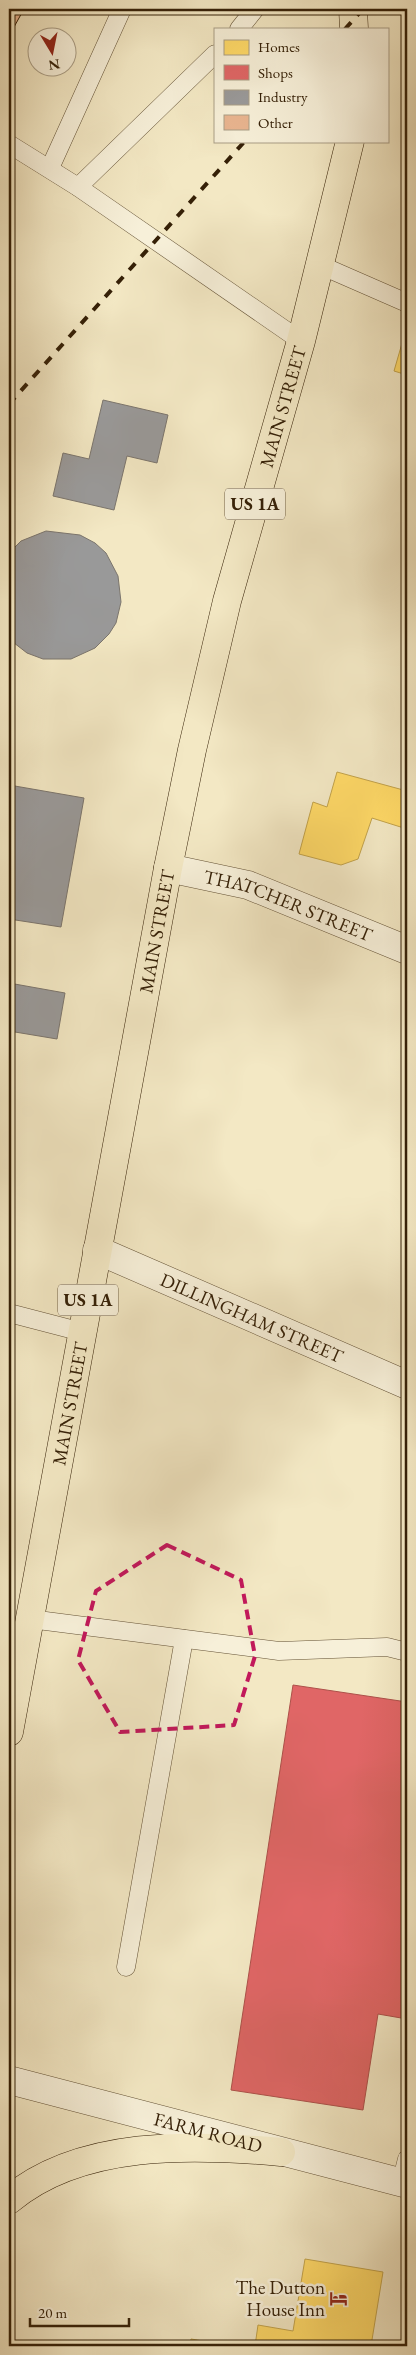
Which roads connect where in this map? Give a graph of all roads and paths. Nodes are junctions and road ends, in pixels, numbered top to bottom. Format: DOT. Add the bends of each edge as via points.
graph roads {
  1 [pos="122,9"];
  2 [pos="255,9"];
  3 [pos="353,9"];
  4 [pos="240,28"];
  5 [pos="354,28"];
  6 [pos="214,55"];
  7 [pos="350,142"];
  8 [pos="9,144"];
  9 [pos="50,168"];
  10 [pos="78,186"];
  11 [pos="320,265"];
  12 [pos="407,304"];
  13 [pos="301,341"];
  14 [pos="168,868"];
  15 [pos="407,950"];
  16 [pos="97,1250"];
  17 [pos="9,1313"];
  18 [pos="82,1332"];
  19 [pos="407,1385"];
  20 [pos="30,1619"];
  21 [pos="184,1638"];
  22 [pos="407,1652"];
  23 [pos="9,1732"];
  24 [pos="126,1967"];
  25 [pos="9,2080"];
  26 [pos="11,2112"];
  27 [pos="9,2123"];
  28 [pos="281,2152"];
  29 [pos="405,2175"];
  30 [pos="9,2200"];
  1 -- 9 [label="lane"];
  2 -- 4 [label="lane"];
  3 -- 5 [label="main road"];
  6 -- 10 [label="lane"];
  7 -- 11 [label="main road, MAIN STREET / US 1A"];
  8 -- 9 [label="lane"];
  9 -- 10 [label="lane"];
  10 -- 13 [label="lane"];
  11 -- 12 [label="lane"];
  11 -- 13 [label="main road, MAIN STREET / US 1A"];
  13 -- 14 [label="main road, MAIN STREET / US 1A" via="225,611"];
  14 -- 15 [label="street, THATCHER STREET" via="248,885"];
  14 -- 16 [label="main road, MAIN STREET / US 1A"];
  16 -- 18 [label="main road, MAIN STREET / US 1A"];
  16 -- 19 [label="street, DILLINGHAM STREET"];
  17 -- 18 [label="lane"];
  18 -- 20 [label="main road, MAIN STREET / US 1A"];
  20 -- 21 [label="lane"];
  20 -- 23 [label="main road, MAIN STREET / US 1A"];
  21 -- 22 [label="lane" via="279,1651 387,1647"];
  21 -- 24 [label="lane"];
  25 -- 28 [label="street, FARM ROAD"];
  26 -- 27 [label="path"];
  28 -- 29 [label="street, FARM ROAD"];
  28 -- 30 [label="main road" via="206,2149 114,2153 53,2171"];
}
